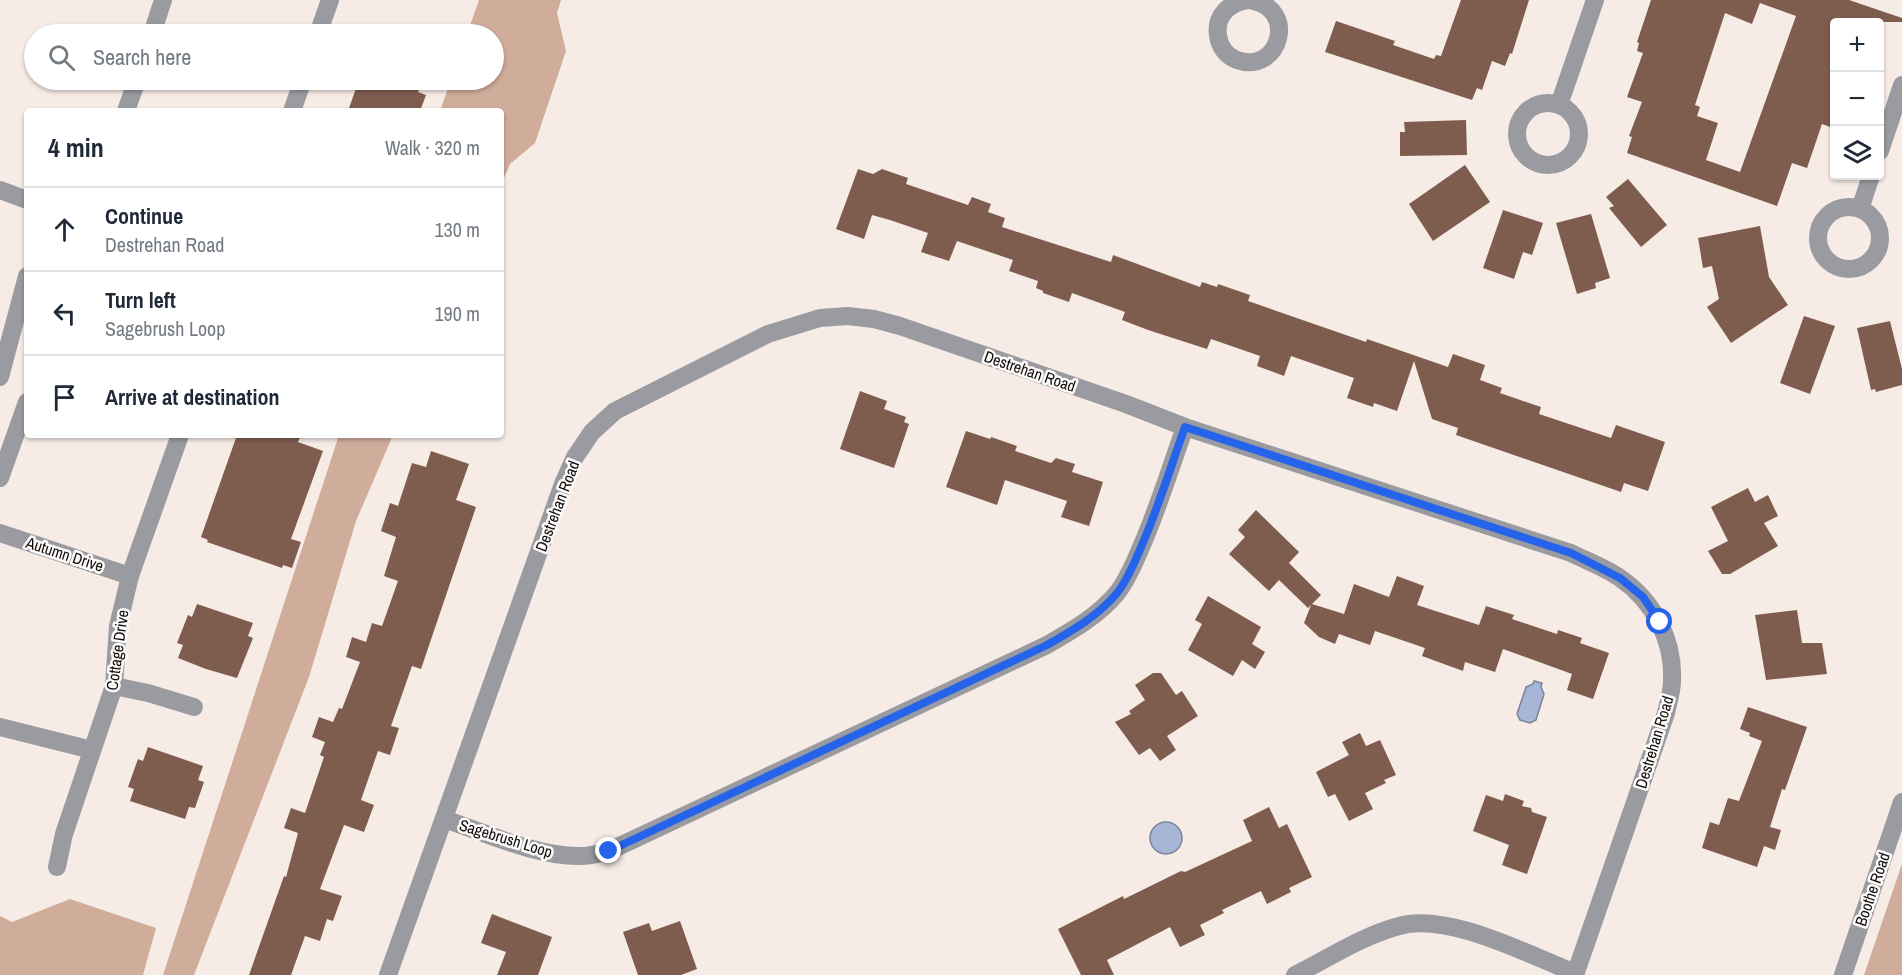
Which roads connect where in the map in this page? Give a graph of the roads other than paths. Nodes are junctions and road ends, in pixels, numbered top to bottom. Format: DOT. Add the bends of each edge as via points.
graph roads {
  1 [pos="164,0"];
  2 [pos="330,0"];
  3 [pos="1595,0"];
  4 [pos="156,24"];
  5 [pos="322,24"];
  6 [pos="1902,84"];
  7 [pos="133,90"];
  8 [pos="299,90"];
  9 [pos="1559,105"];
  10 [pos="127,108"];
  11 [pos="293,108"];
  12 [pos="1884,139"];
  13 [pos="1870,180"];
  14 [pos="0,190"];
  15 [pos="24,199"];
  16 [pos="1860,209"];
  17 [pos="24,287"];
  18 [pos="0,377"];
  19 [pos="24,410"];
  20 [pos="1185,427"];
  21 [pos="179,438"];
  22 [pos="0,478"];
  23 [pos="0,533"];
  24 [pos="130,576"];
  25 [pos="114,686"];
  26 [pos="194,708"];
  27 [pos="0,727"];
  28 [pos="92,750"];
  29 [pos="1902,802"];
  30 [pos="444,819"];
  31 [pos="57,867"];
  32 [pos="1575,974"];
  33 [pos="388,975"];
  34 [pos="1294,975"];
  35 [pos="1842,975"];
  1 -- 4 [label="street"];
  2 -- 5 [label="street"];
  3 -- 9 [label="street"];
  6 -- 12 [label="street"];
  7 -- 10 [label="street"];
  8 -- 11 [label="street"];
  13 -- 16 [label="street"];
  14 -- 15 [label="street"];
  17 -- 18 [label="street"];
  19 -- 22 [label="street"];
  20 -- 30 [label="street, Sagebrush Loop" via="1146,536 1118,591 1097,613 1047,645 609,851 582,856 556,854"];
  20 -- 30 [label="street, Destrehan Road" via="900,326 848,316 820,318 768,334 615,411 592,432 563,484"];
  20 -- 32 [label="street, Destrehan Road" via="1571,553 1620,578 1643,597 1660,622 1670,651 1672,682 1666,713"];
  21 -- 24 [label="street, Cottage Drive"];
  23 -- 24 [label="street, Autumn Drive"];
  24 -- 25 [label="street, Cottage Drive" via="118,626"];
  25 -- 26 [label="street"];
  25 -- 28 [label="street, Cottage Drive"];
  27 -- 28 [label="street"];
  28 -- 31 [label="street, Cottage Drive"];
  29 -- 35 [label="street, Boothe Road"];
  30 -- 33 [label="street, Destrehan Road"];
  32 -- 34 [label="street" via="1440,923 1401,925 1363,939"];
}
